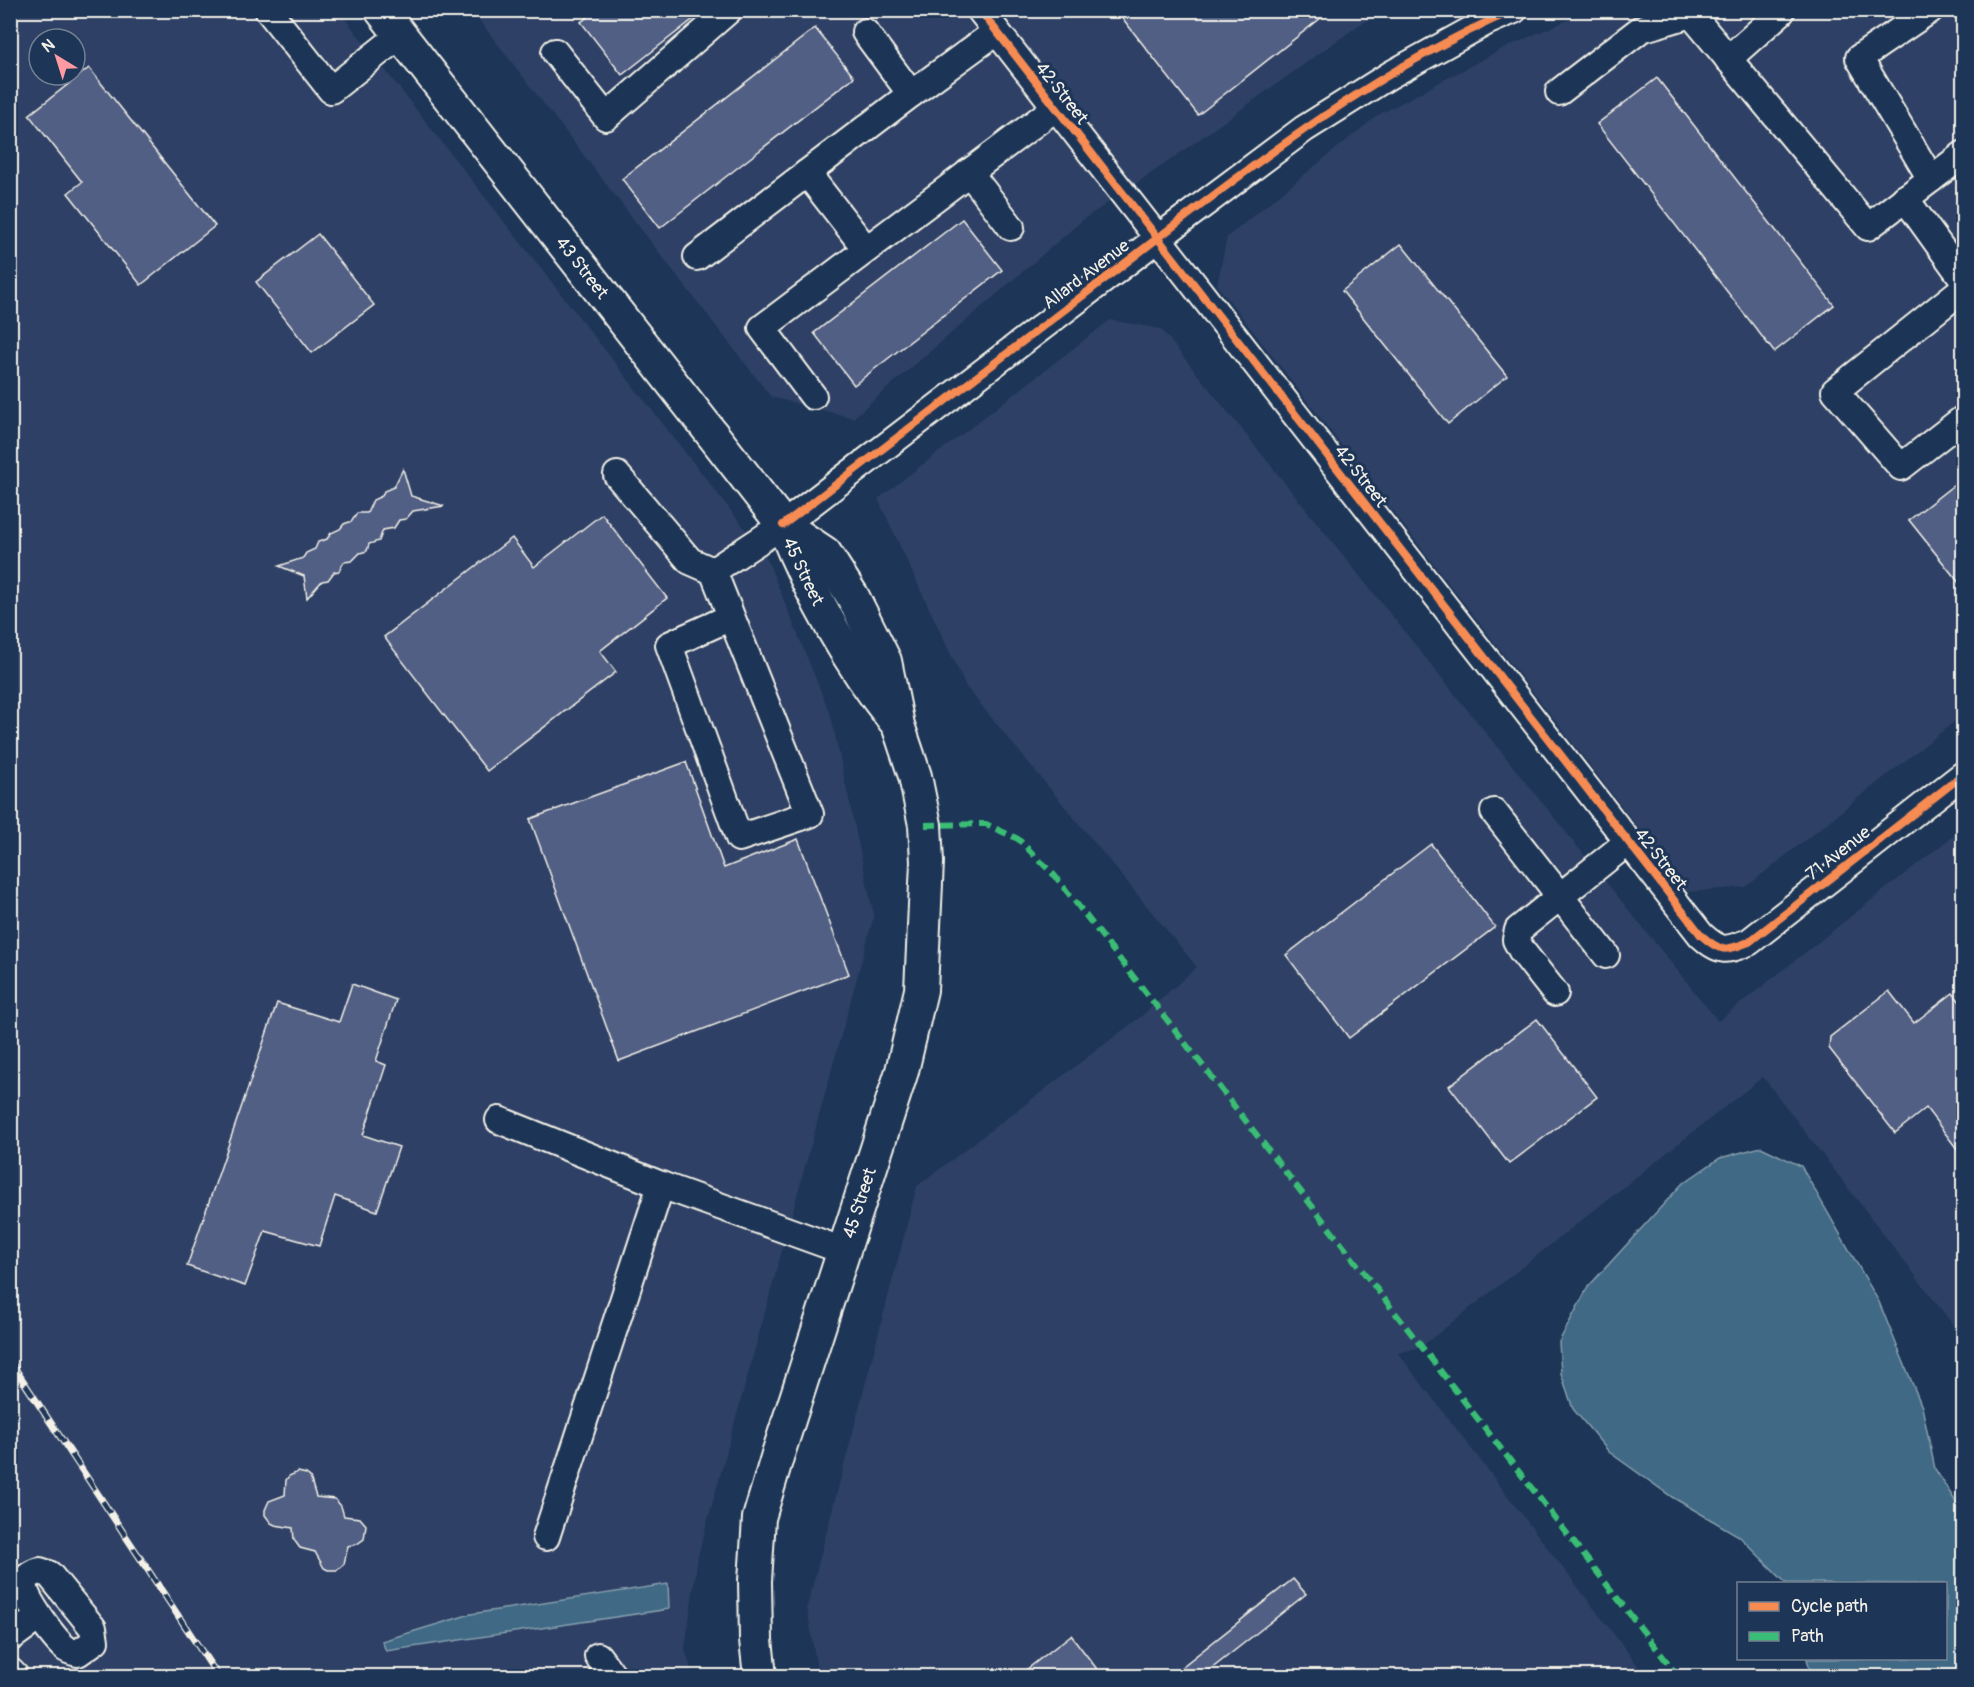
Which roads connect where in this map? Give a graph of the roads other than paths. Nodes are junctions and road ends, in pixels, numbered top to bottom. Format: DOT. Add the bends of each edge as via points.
graph roads {
  1 [pos="268,10"];
  2 [pos="381,10"];
  3 [pos="729,10"];
  4 [pos="980,10"];
  5 [pos="1514,10"];
  6 [pos="1930,10"];
  7 [pos="1690,12"];
  8 [pos="1781,12"];
  9 [pos="865,32"];
  10 [pos="996,32"];
  11 [pos="400,35"];
  12 [pos="555,52"];
  13 [pos="1728,59"];
  14 [pos="1559,93"];
  15 [pos="911,94"];
  16 [pos="1055,108"];
  17 [pos="1964,154"];
  18 [pos="969,172"];
  19 [pos="807,173"];
  20 [pos="1931,178"];
  21 [pos="1905,198"];
  22 [pos="1011,227"];
  23 [pos="1157,239"];
  24 [pos="866,249"];
  25 [pos="698,257"];
  26 [pos="1964,280"];
  27 [pos="1964,288"];
  28 [pos="813,396"];
  29 [pos="1964,418"];
  30 [pos="617,475"];
  31 [pos="783,525"];
  32 [pos="713,572"];
  33 [pos="731,617"];
  34 [pos="1964,774"];
  35 [pos="1494,813"];
  36 [pos="1628,842"];
  37 [pos="1560,897"];
  38 [pos="1727,950"];
  39 [pos="1606,955"];
  40 [pos="1555,993"];
  41 [pos="499,1120"];
  42 [pos="661,1185"];
  43 [pos="844,1251"];
  44 [pos="546,1537"];
  45 [pos="39,1617"];
  46 [pos="10,1638"];
  47 [pos="598,1656"];
  48 [pos="10,1671"];
  49 [pos="15,1677"];
  50 [pos="613,1677"];
  51 [pos="760,1677"];
  1 -- 11 [label="street" via="331,90"];
  2 -- 11 [label="main road, 43 Street"];
  3 -- 12 [label="street" via="606,117"];
  4 -- 10 [label="street, 42 Street"];
  5 -- 23 [label="street, Allard Avenue" via="1390,75 1304,129"];
  6 -- 20 [label="street" via="1859,58"];
  7 -- 13 [label="street"];
  7 -- 14 [label="street" via="1641,29"];
  8 -- 13 [label="street"];
  9 -- 15 [label="street"];
  10 -- 15 [label="street"];
  10 -- 16 [label="street, 42 Street"];
  11 -- 31 [label="main road, 43 Street"];
  13 -- 21 [label="street" via="1868,227"];
  15 -- 19 [label="street"];
  16 -- 18 [label="street"];
  16 -- 23 [label="street, 42 Street"];
  17 -- 20 [label="street"];
  18 -- 22 [label="street"];
  18 -- 24 [label="street"];
  19 -- 24 [label="street"];
  19 -- 25 [label="street"];
  20 -- 21 [label="street"];
  21 -- 26 [label="street"];
  23 -- 31 [label="street, Allard Avenue"];
  23 -- 36 [label="street, 42 Street"];
  24 -- 28 [label="street" via="762,328"];
  27 -- 29 [label="street" via="1835,391 1901,467"];
  30 -- 32 [label="street" via="690,561"];
  31 -- 32 [label="street, Allard Avenue"];
  31 -- 43 [label="main road, 45 Street" via="825,553 853,597 885,661 925,825 921,990 902,1071"];
  32 -- 33 [label="street"];
  33 -- 33 [label="street" via="810,814 739,838 669,645"];
  34 -- 38 [label="street, 71 Avenue" via="1749,942"];
  35 -- 37 [label="street"];
  36 -- 37 [label="street"];
  36 -- 38 [label="street, 42 Street" via="1701,935 1715,947"];
  37 -- 39 [label="street"];
  37 -- 40 [label="street" via="1518,930 1516,940"];
  41 -- 42 [label="street"];
  42 -- 43 [label="street"];
  42 -- 44 [label="street"];
  43 -- 51 [label="main road, 45 Street" via="759,1518 755,1593"];
  45 -- 46 [label="street"];
  47 -- 50 [label="street"];
  48 -- 49 [label="street"];
}
